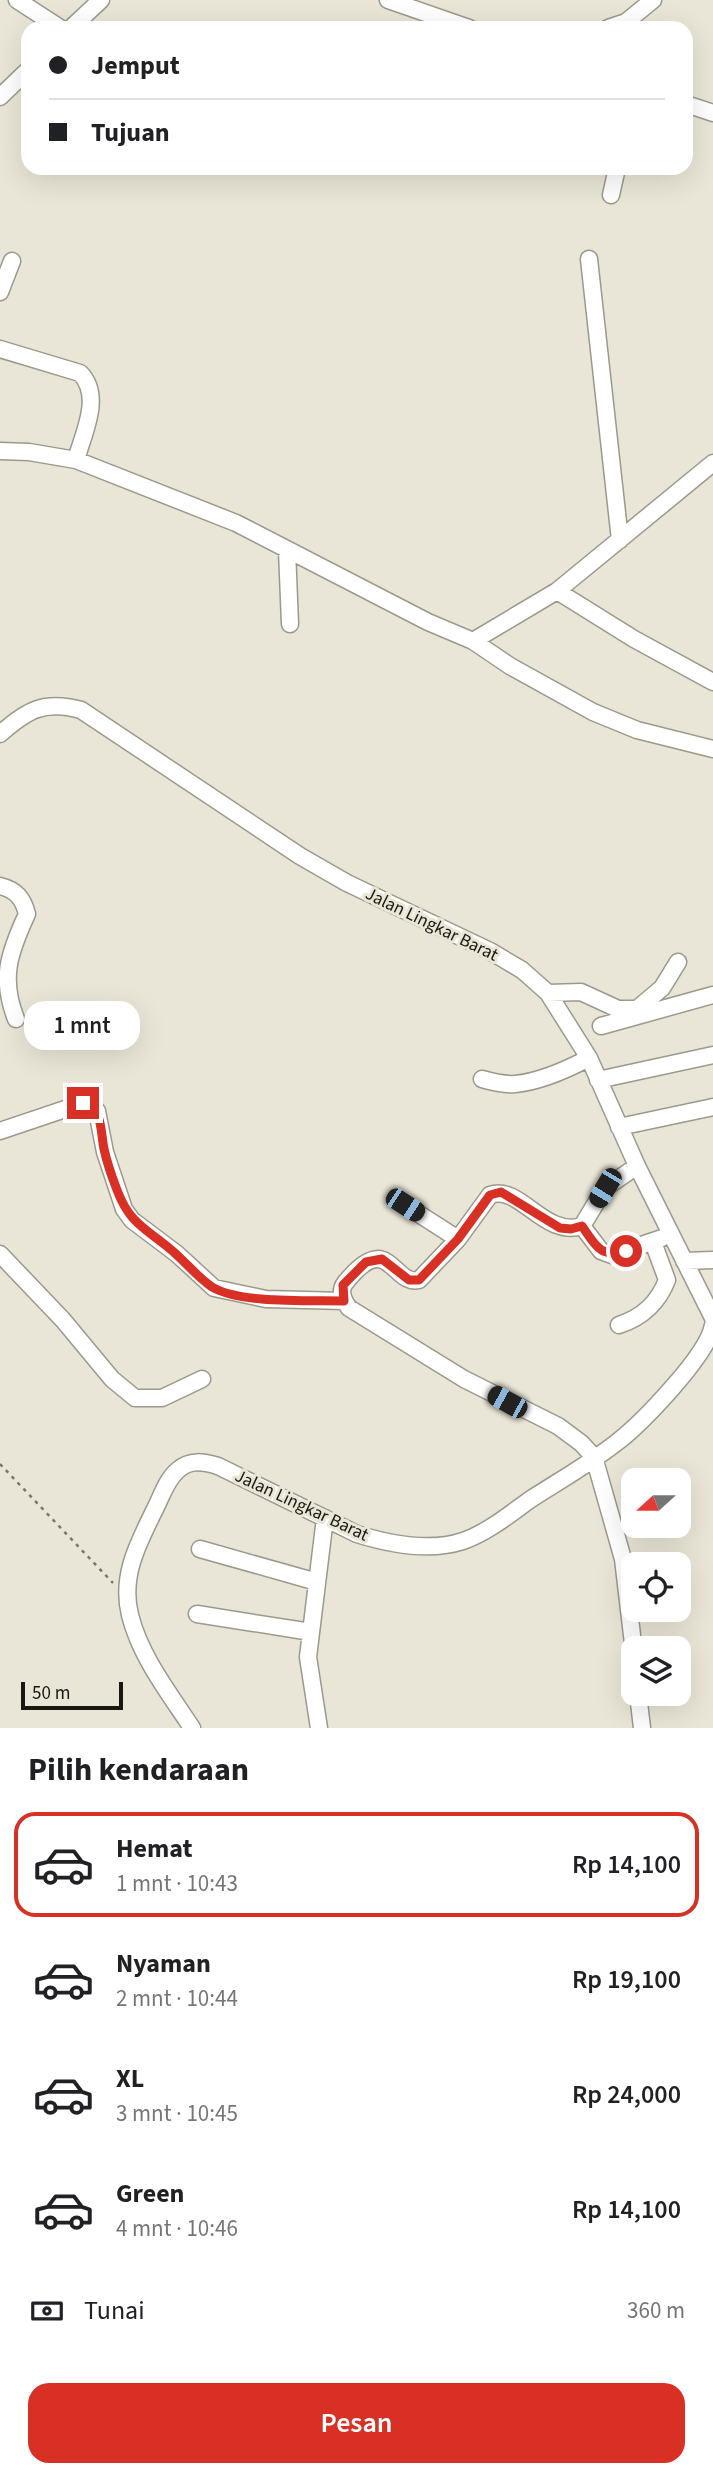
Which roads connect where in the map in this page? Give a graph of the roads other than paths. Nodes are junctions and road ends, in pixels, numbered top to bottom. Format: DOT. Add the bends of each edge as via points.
graph roads {
  1 [pos="17,0"];
  2 [pos="100,0"];
  3 [pos="388,0"];
  4 [pos="653,0"];
  5 [pos="49,21"];
  6 [pos="78,21"];
  7 [pos="449,21"];
  8 [pos="627,21"];
  9 [pos="21,77"];
  10 [pos="0,97"];
  11 [pos="693,106"];
  12 [pos="713,113"];
  13 [pos="615,175"];
  14 [pos="611,195"];
  15 [pos="589,259"];
  16 [pos="12,261"];
  17 [pos="0,290"];
  18 [pos="0,349"];
  19 [pos="0,451"];
  20 [pos="76,460"];
  21 [pos="713,463"];
  22 [pos="620,540"];
  23 [pos="287,550"];
  24 [pos="556,591"];
  25 [pos="290,624"];
  26 [pos="473,641"];
  27 [pos="713,681"];
  28 [pos="0,734"];
  29 [pos="713,748"];
  30 [pos="0,886"];
  31 [pos="678,962"];
  32 [pos="548,992"];
  33 [pos="713,995"];
  34 [pos="618,1009"];
  35 [pos="16,1019"];
  36 [pos="601,1026"];
  37 [pos="580,1043"];
  38 [pos="713,1055"];
  39 [pos="589,1058"];
  40 [pos="482,1079"];
  41 [pos="598,1080"];
  42 [pos="713,1107"];
  43 [pos="619,1127"];
  44 [pos="0,1131"];
  45 [pos="637,1166"];
  46 [pos="405,1205"];
  47 [pos="582,1226"];
  48 [pos="670,1234"];
  49 [pos="458,1239"];
  50 [pos="653,1241"];
  51 [pos="0,1254"];
  52 [pos="713,1260"];
  53 [pos="684,1261"];
  54 [pos="344,1301"];
  55 [pos="713,1318"];
  56 [pos="619,1325"];
  57 [pos="713,1325"];
  58 [pos="201,1379"];
  59 [pos="594,1457"];
  60 [pos="325,1518"];
  61 [pos="200,1549"];
  62 [pos="317,1581"];
  63 [pos="197,1614"];
  64 [pos="311,1632"];
  65 [pos="632,1636"];
  66 [pos="639,1706"];
  67 [pos="192,1728"];
  68 [pos="319,1728"];
  69 [pos="642,1728"];
  1 -- 5 [label="street"];
  2 -- 6 [label="street"];
  3 -- 7 [label="street"];
  4 -- 8 [label="street"];
  9 -- 10 [label="street"];
  11 -- 12 [label="street"];
  13 -- 14 [label="street"];
  15 -- 22 [label="street"];
  16 -- 17 [label="street"];
  18 -- 20 [label="street" via="80,373 88,380 92,398"];
  19 -- 20 [label="street"];
  20 -- 23 [label="street" via="236,523"];
  21 -- 22 [label="street"];
  22 -- 24 [label="street"];
  23 -- 25 [label="street"];
  23 -- 26 [label="street"];
  24 -- 26 [label="street"];
  24 -- 27 [label="street"];
  26 -- 29 [label="street" via="593,712 637,730"];
  28 -- 32 [label="street, Jalan Lingkar Barat" via="24,714 43,706 80,710 300,856 490,951"];
  30 -- 35 [label="street" via="12,888 27,914 5,980"];
  31 -- 34 [label="street" via="645,1004"];
  32 -- 34 [label="street" via="581,992"];
  32 -- 37 [label="street, Jalan Lingkar Barat"];
  33 -- 36 [label="street"];
  34 -- 36 [label="street"];
  36 -- 37 [label="street"];
  37 -- 39 [label="street, Jalan Lingkar Barat"];
  38 -- 41 [label="street"];
  39 -- 40 [label="street" via="564,1072 516,1084"];
  39 -- 41 [label="street, Jalan Lingkar Barat"];
  41 -- 43 [label="street, Jalan Lingkar Barat"];
  42 -- 43 [label="street"];
  43 -- 45 [label="street, Jalan Lingkar Barat"];
  44 -- 54 [label="street" via="91,1104 97,1111 124,1209 214,1288 266,1299"];
  45 -- 47 [label="street" via="605,1188"];
  45 -- 48 [label="street, Jalan Lingkar Barat"];
  46 -- 49 [label="street"];
  47 -- 49 [label="street" via="560,1228 501,1192 490,1195"];
  47 -- 50 [label="street" via="601,1251 612,1255"];
  48 -- 50 [label="street"];
  48 -- 53 [label="street, Jalan Lingkar Barat"];
  49 -- 54 [label="street" via="414,1281 382,1259 366,1262 343,1285"];
  50 -- 56 [label="street" via="667,1280 663,1292 640,1315"];
  51 -- 58 [label="street" via="112,1379 135,1398 162,1398"];
  52 -- 53 [label="street"];
  53 -- 55 [label="street, Jalan Lingkar Barat"];
  54 -- 59 [label="street" via="464,1378 558,1426"];
  57 -- 59 [label="street, Jalan Lingkar Barat" via="706,1346 681,1378 633,1429"];
  59 -- 60 [label="street, Jalan Lingkar Barat" via="498,1522 452,1544 379,1541"];
  59 -- 65 [label="street" via="624,1559"];
  60 -- 62 [label="street"];
  60 -- 67 [label="street, Jalan Lingkar Barat" via="218,1466 196,1461 177,1470 166,1487 134,1552 126,1596 142,1648"];
  61 -- 62 [label="street"];
  62 -- 64 [label="street"];
  63 -- 64 [label="street"];
  64 -- 68 [label="street" via="308,1657"];
  66 -- 69 [label="street"];
}
